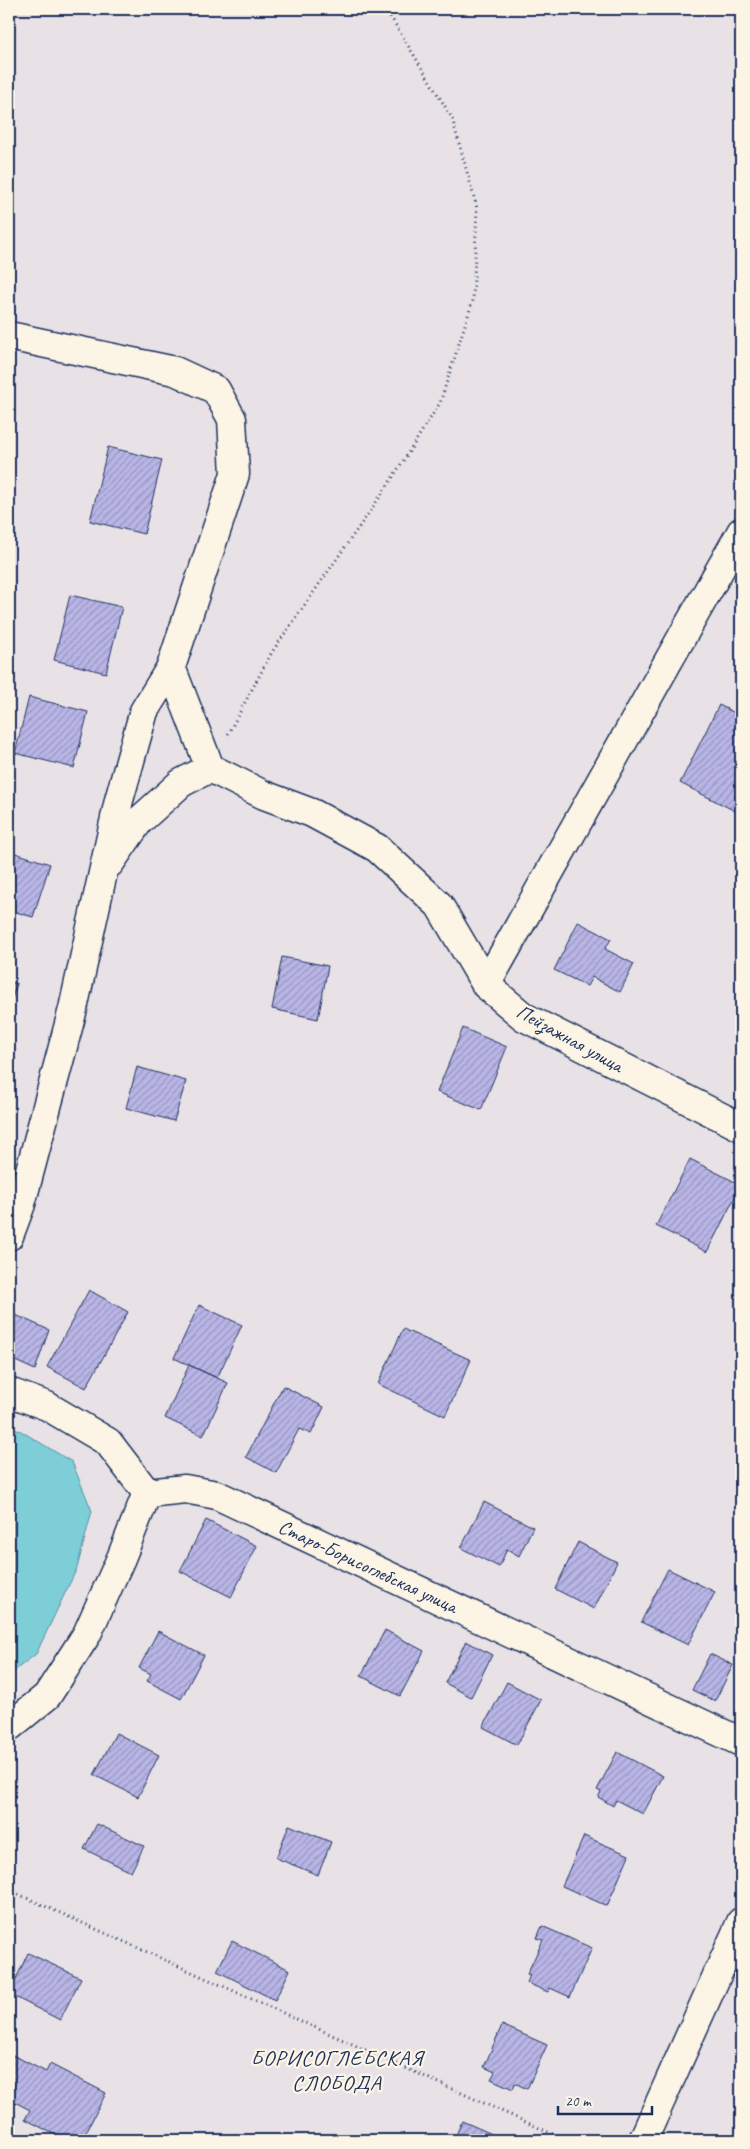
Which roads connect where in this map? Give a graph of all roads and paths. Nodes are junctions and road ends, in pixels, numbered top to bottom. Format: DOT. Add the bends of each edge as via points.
graph roads {
  1 [pos="386,9"];
  2 [pos="9,336"];
  3 [pos="741,532"];
  4 [pos="171,667"];
  5 [pos="210,768"];
  6 [pos="101,877"];
  7 [pos="486,985"];
  8 [pos="741,1128"];
  9 [pos="9,1236"];
  10 [pos="9,1392"];
  11 [pos="147,1493"];
  12 [pos="9,1727"];
  13 [pos="741,1742"];
  14 [pos="9,1890"];
  15 [pos="741,1922"];
  16 [pos="566,2140"];
  17 [pos="643,2140"];
  1 -- 5 [label="path" via="452,118 477,208 474,300 440,403 384,491 272,652"];
  2 -- 4 [label="street" via="175,371 216,390 232,419 235,474"];
  3 -- 7 [label="street"];
  4 -- 5 [label="street"];
  4 -- 6 [label="street" via="144,711"];
  5 -- 6 [label="street" via="181,783 138,821"];
  5 -- 7 [label="street, Пейзажная улица" via="264,795 312,813 377,848 439,905"];
  6 -- 9 [label="street" via="73,1009 21,1204"];
  7 -- 8 [label="street, Пейзажная улица" via="524,1017"];
  10 -- 11 [label="street" via="48,1406 108,1442"];
  11 -- 12 [label="street" via="86,1634 47,1696"];
  11 -- 13 [label="street, Старо-Борисоглебская улица" via="185,1489 217,1495"];
  14 -- 16 [label="path"];
  15 -- 17 [label="street"];
}
